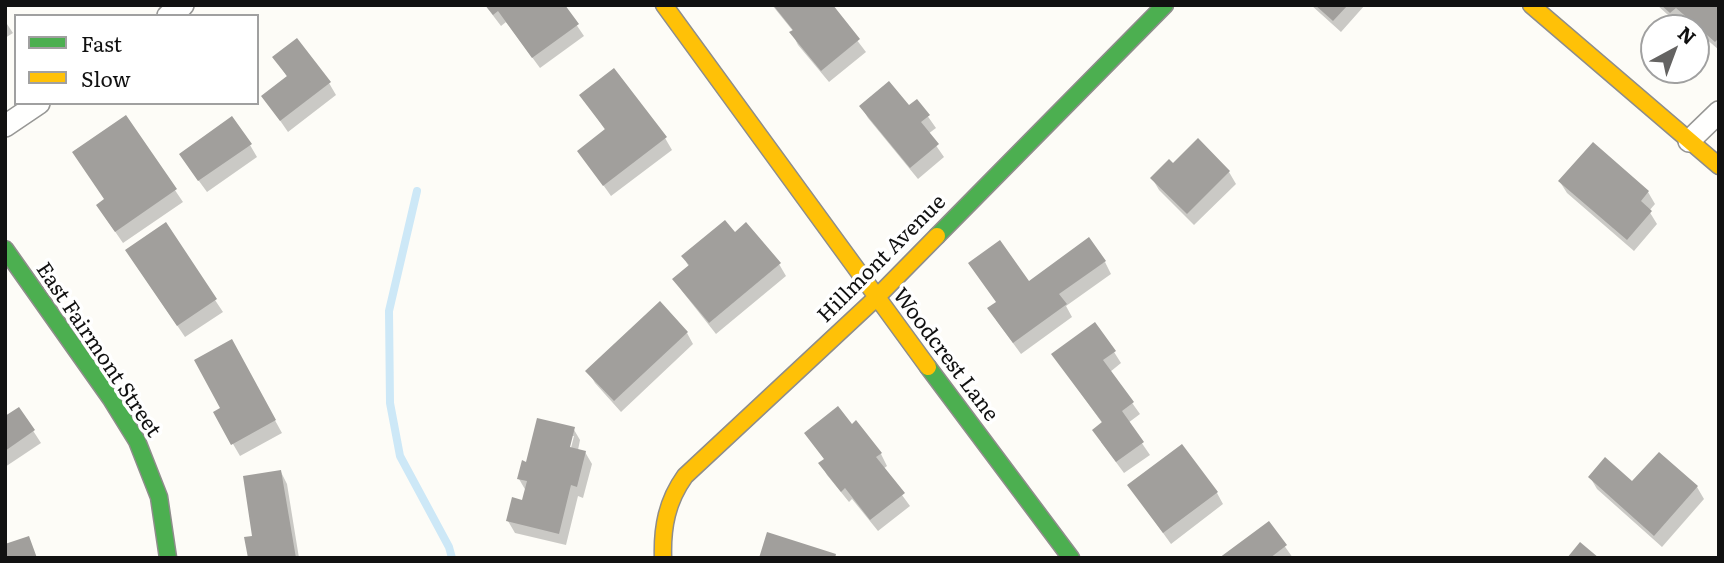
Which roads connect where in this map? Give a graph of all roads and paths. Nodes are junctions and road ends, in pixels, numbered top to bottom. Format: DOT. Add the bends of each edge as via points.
graph roads {
  1 [pos="664,5"];
  2 [pos="1165,5"];
  3 [pos="1531,5"];
  4 [pos="36,105"];
  5 [pos="1719,113"];
  6 [pos="5,126"];
  7 [pos="1689,141"];
  8 [pos="1719,166"];
  9 [pos="5,249"];
  10 [pos="876,298"];
  11 [pos="168,558"];
  12 [pos="663,558"];
  13 [pos="1072,558"];
  1 -- 10 [label="street, Woodcrest Lane"];
  2 -- 10 [label="street, Hillmont Avenue"];
  3 -- 7 [label="street"];
  4 -- 6 [label="street"];
  5 -- 7 [label="street"];
  7 -- 8 [label="street"];
  9 -- 11 [label="street, East Fairmont Street" via="137,441 159,497"];
  10 -- 12 [label="street, Hillmont Avenue" via="685,476 666,512"];
  10 -- 13 [label="street, Woodcrest Lane"];
}
